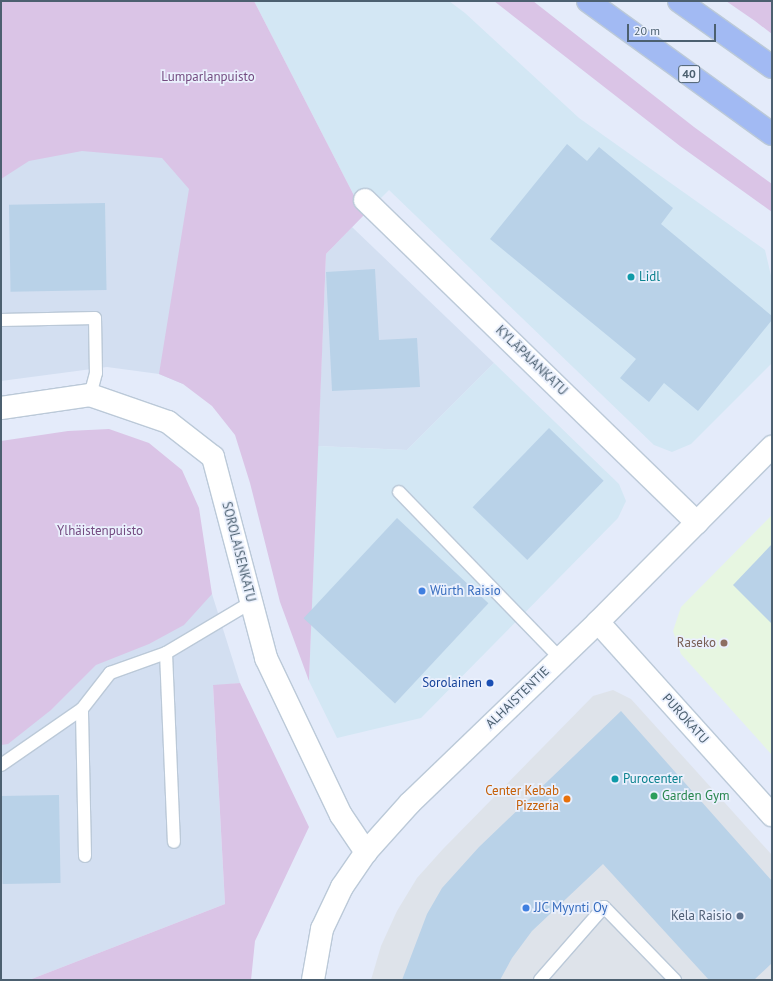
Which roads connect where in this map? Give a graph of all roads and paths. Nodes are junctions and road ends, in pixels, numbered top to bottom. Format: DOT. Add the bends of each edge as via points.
graph roads {
  1 [pos="588,1"];
  2 [pos="679,1"];
  3 [pos="772,67"];
  4 [pos="772,134"];
  5 [pos="365,200"];
  6 [pos="1,320"];
  7 [pos="90,395"];
  8 [pos="1,408"];
  9 [pos="772,448"];
  10 [pos="399,492"];
  11 [pos="697,523"];
  12 [pos="250,603"];
  13 [pos="598,622"];
  14 [pos="166,653"];
  15 [pos="560,658"];
  16 [pos="82,709"];
  17 [pos="1,765"];
  18 [pos="772,816"];
  19 [pos="174,842"];
  20 [pos="366,852"];
  21 [pos="85,856"];
  22 [pos="313,980"];
  23 [pos="540,980"];
  24 [pos="675,980"];
  1 -- 4 [label="main road, 40"];
  2 -- 3 [label="main road"];
  5 -- 11 [label="street, KYLÄPAJANKATU"];
  6 -- 7 [label="lane" via="95,318 96,373"];
  7 -- 8 [label="street, SOROLAISENKATU"];
  7 -- 12 [label="street, SOROLAISENKATU" via="168,422 213,457"];
  9 -- 11 [label="street, ALHAISTENTIE"];
  10 -- 15 [label="lane"];
  11 -- 13 [label="street, ALHAISTENTIE"];
  12 -- 14 [label="lane"];
  12 -- 20 [label="street, SOROLAISENKATU" via="266,658 342,815"];
  13 -- 15 [label="street, ALHAISTENTIE"];
  13 -- 18 [label="street, PUROKATU"];
  14 -- 16 [label="lane" via="110,672"];
  14 -- 19 [label="lane"];
  15 -- 20 [label="street, ALHAISTENTIE" via="410,803"];
  16 -- 17 [label="lane"];
  16 -- 21 [label="lane"];
  20 -- 22 [label="street, ALHAISTENTIE" via="342,887 322,928"];
  23 -- 24 [label="lane" via="604,907"];
}
